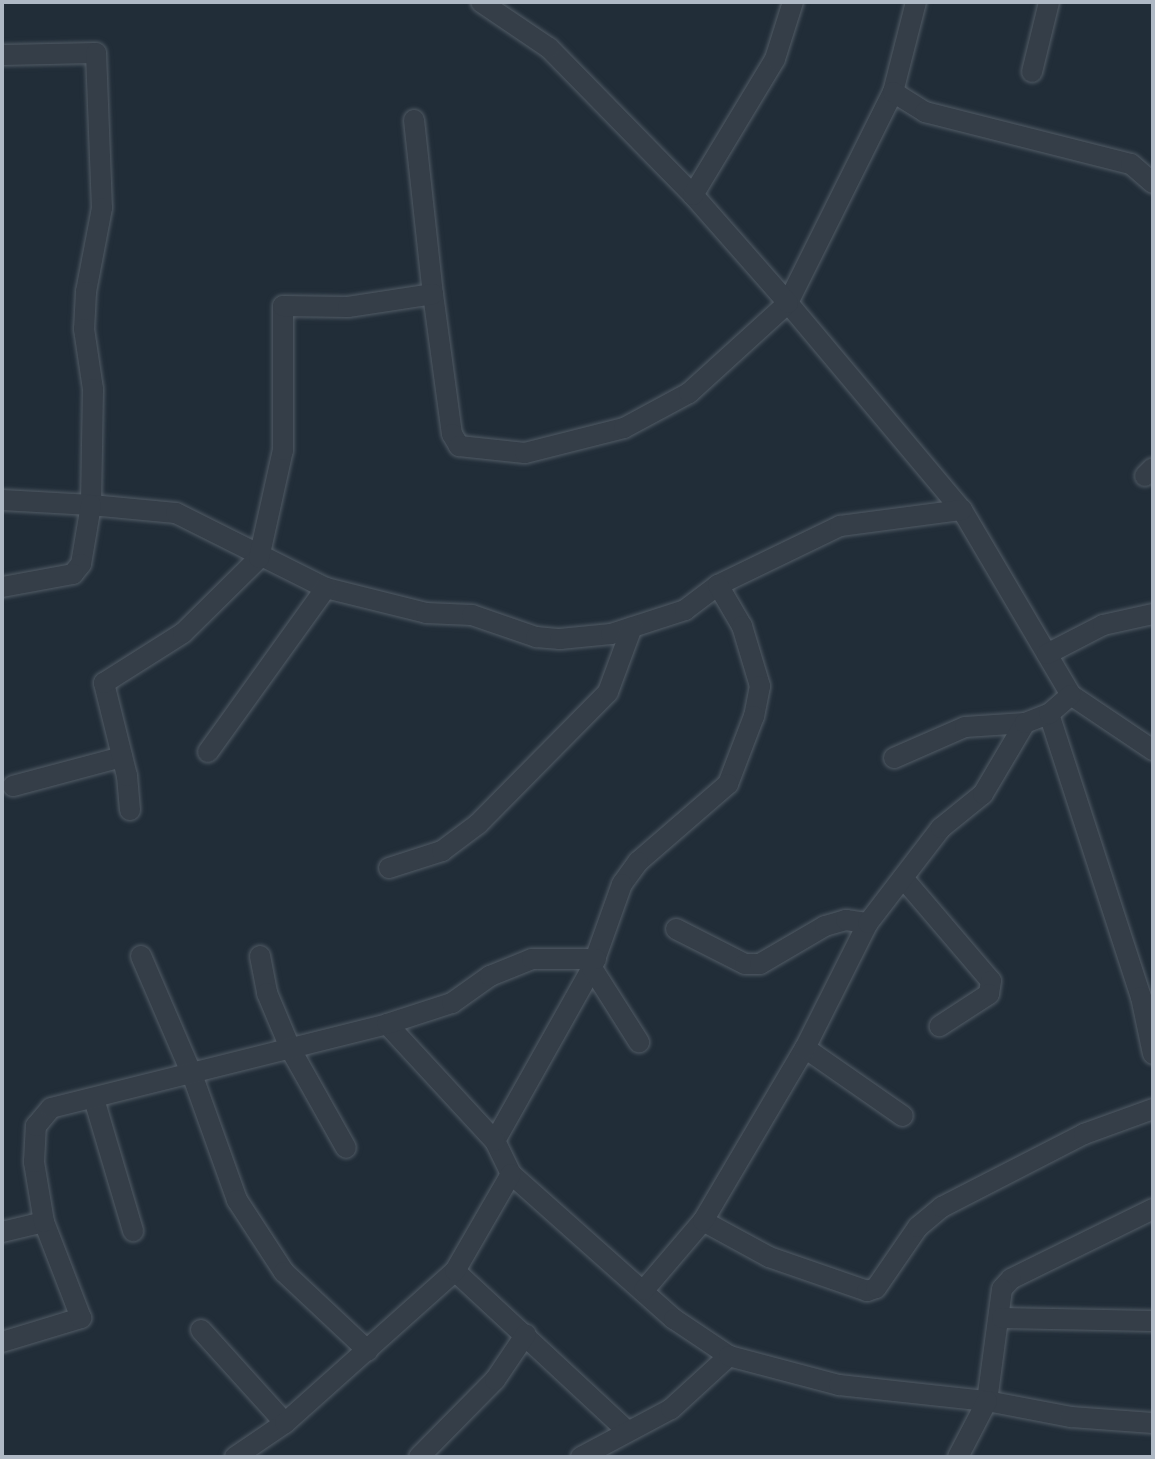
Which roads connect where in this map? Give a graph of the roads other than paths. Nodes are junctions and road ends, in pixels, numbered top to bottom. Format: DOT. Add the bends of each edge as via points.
graph roads {
  1 [pos="481,2"];
  2 [pos="793,2"];
  3 [pos="916,2"];
  4 [pos="1049,2"];
  5 [pos="2,55"];
  6 [pos="1032,72"];
  7 [pos="893,92"];
  8 [pos="414,120"];
  9 [pos="1153,183"];
  10 [pos="693,195"];
  11 [pos="433,294"];
  12 [pos="788,303"];
  13 [pos="2,500"];
  14 [pos="91,505"];
  15 [pos="962,510"];
  16 [pos="259,558"];
  17 [pos="718,585"];
  18 [pos="2,587"];
  19 [pos="326,588"];
  20 [pos="1153,614"];
  21 [pos="632,627"];
  22 [pos="1047,654"];
  23 [pos="1071,695"];
  24 [pos="1049,714"];
  25 [pos="1025,723"];
  26 [pos="1153,750"];
  27 [pos="208,752"];
  28 [pos="122,757"];
  29 [pos="894,758"];
  30 [pos="13,786"];
  31 [pos="130,810"];
  32 [pos="389,868"];
  33 [pos="903,878"];
  34 [pos="868,923"];
  35 [pos="676,929"];
  36 [pos="141,956"];
  37 [pos="260,956"];
  38 [pos="594,964"];
  39 [pos="387,1024"];
  40 [pos="940,1026"];
  41 [pos="639,1042"];
  42 [pos="805,1048"];
  43 [pos="291,1050"];
  44 [pos="1153,1054"];
  45 [pos="193,1077"];
  46 [pos="94,1099"];
  47 [pos="1153,1109"];
  48 [pos="903,1116"];
  49 [pos="495,1141"];
  50 [pos="346,1148"];
  51 [pos="511,1174"];
  52 [pos="1153,1209"];
  53 [pos="703,1221"];
  54 [pos="44,1222"];
  55 [pos="133,1231"];
  56 [pos="2,1232"];
  57 [pos="455,1271"];
  58 [pos="644,1290"];
  59 [pos="1002,1318"];
  60 [pos="1153,1321"];
  61 [pos="201,1330"];
  62 [pos="526,1334"];
  63 [pos="2,1342"];
  64 [pos="368,1351"];
  65 [pos="729,1356"];
  66 [pos="987,1401"];
  67 [pos="285,1423"];
  68 [pos="1153,1423"];
  69 [pos="626,1430"];
  70 [pos="235,1457"];
  71 [pos="419,1457"];
  72 [pos="581,1457"];
  73 [pos="958,1457"];
  1 -- 10 [label="street" via="549,48"];
  2 -- 10 [label="street" via="775,59"];
  3 -- 7 [label="street"];
  4 -- 6 [label="street"];
  5 -- 14 [label="street" via="96,53 102,208 84,329 93,389"];
  7 -- 9 [label="street" via="925,112 1131,164"];
  7 -- 12 [label="street"];
  8 -- 11 [label="street"];
  10 -- 12 [label="street"];
  11 -- 12 [label="street" via="452,434 459,446 499,454 525,453 624,428 689,393"];
  11 -- 16 [label="street" via="348,307 283,306 283,450"];
  12 -- 15 [label="street"];
  13 -- 14 [label="street"];
  14 -- 16 [label="street" via="176,513"];
  14 -- 18 [label="street" via="81,564 73,574"];
  15 -- 17 [label="street" via="840,526"];
  15 -- 22 [label="street"];
  16 -- 19 [label="street"];
  16 -- 28 [label="street" via="183,633 107,676 106,704"];
  17 -- 21 [label="street" via="685,610"];
  17 -- 38 [label="street" via="742,626 760,686 754,716 728,784 638,862 622,884"];
  19 -- 21 [label="street" via="426,613 472,615 536,637 588,638"];
  19 -- 27 [label="street"];
  20 -- 22 [label="street" via="1103,625"];
  21 -- 32 [label="street" via="608,692 478,824 442,851"];
  22 -- 23 [label="street"];
  23 -- 24 [label="street"];
  23 -- 26 [label="street"];
  24 -- 25 [label="street"];
  24 -- 44 [label="street" via="1141,997"];
  25 -- 29 [label="street" via="965,727"];
  25 -- 33 [label="street" via="983,794 941,828"];
  28 -- 30 [label="street"];
  28 -- 31 [label="street"];
  33 -- 34 [label="street"];
  33 -- 40 [label="street" via="991,981 989,994"];
  34 -- 35 [label="street" via="825,926 760,964 745,964"];
  34 -- 42 [label="street"];
  36 -- 45 [label="street"];
  37 -- 43 [label="street" via="267,993"];
  38 -- 39 [label="street" via="532,959 490,976 452,1003"];
  38 -- 41 [label="street"];
  38 -- 49 [label="street"];
  39 -- 43 [label="street"];
  39 -- 49 [label="street"];
  42 -- 48 [label="street"];
  42 -- 53 [label="street"];
  43 -- 45 [label="street"];
  43 -- 50 [label="street"];
  45 -- 46 [label="street"];
  45 -- 64 [label="street" via="237,1200 284,1272"];
  46 -- 54 [label="street" via="51,1108 36,1126 34,1162"];
  46 -- 55 [label="street"];
  47 -- 53 [label="street" via="1084,1134 942,1207 918,1227 876,1288 867,1291 769,1257"];
  49 -- 51 [label="street"];
  51 -- 57 [label="street"];
  51 -- 58 [label="street"];
  52 -- 59 [label="street" via="1077,1242 1011,1279 1002,1289"];
  53 -- 58 [label="street"];
  54 -- 56 [label="street"];
  54 -- 63 [label="street" via="81,1318"];
  57 -- 62 [label="street"];
  57 -- 64 [label="street"];
  58 -- 65 [label="street" via="674,1319"];
  59 -- 60 [label="street"];
  59 -- 66 [label="street"];
  61 -- 67 [label="street"];
  62 -- 69 [label="street"];
  62 -- 71 [label="street" via="495,1380"];
  64 -- 67 [label="street"];
  65 -- 66 [label="street" via="839,1385"];
  65 -- 69 [label="street" via="671,1409"];
  66 -- 68 [label="street" via="1071,1417"];
  66 -- 73 [label="street"];
  67 -- 70 [label="street"];
  69 -- 72 [label="street"];
}
